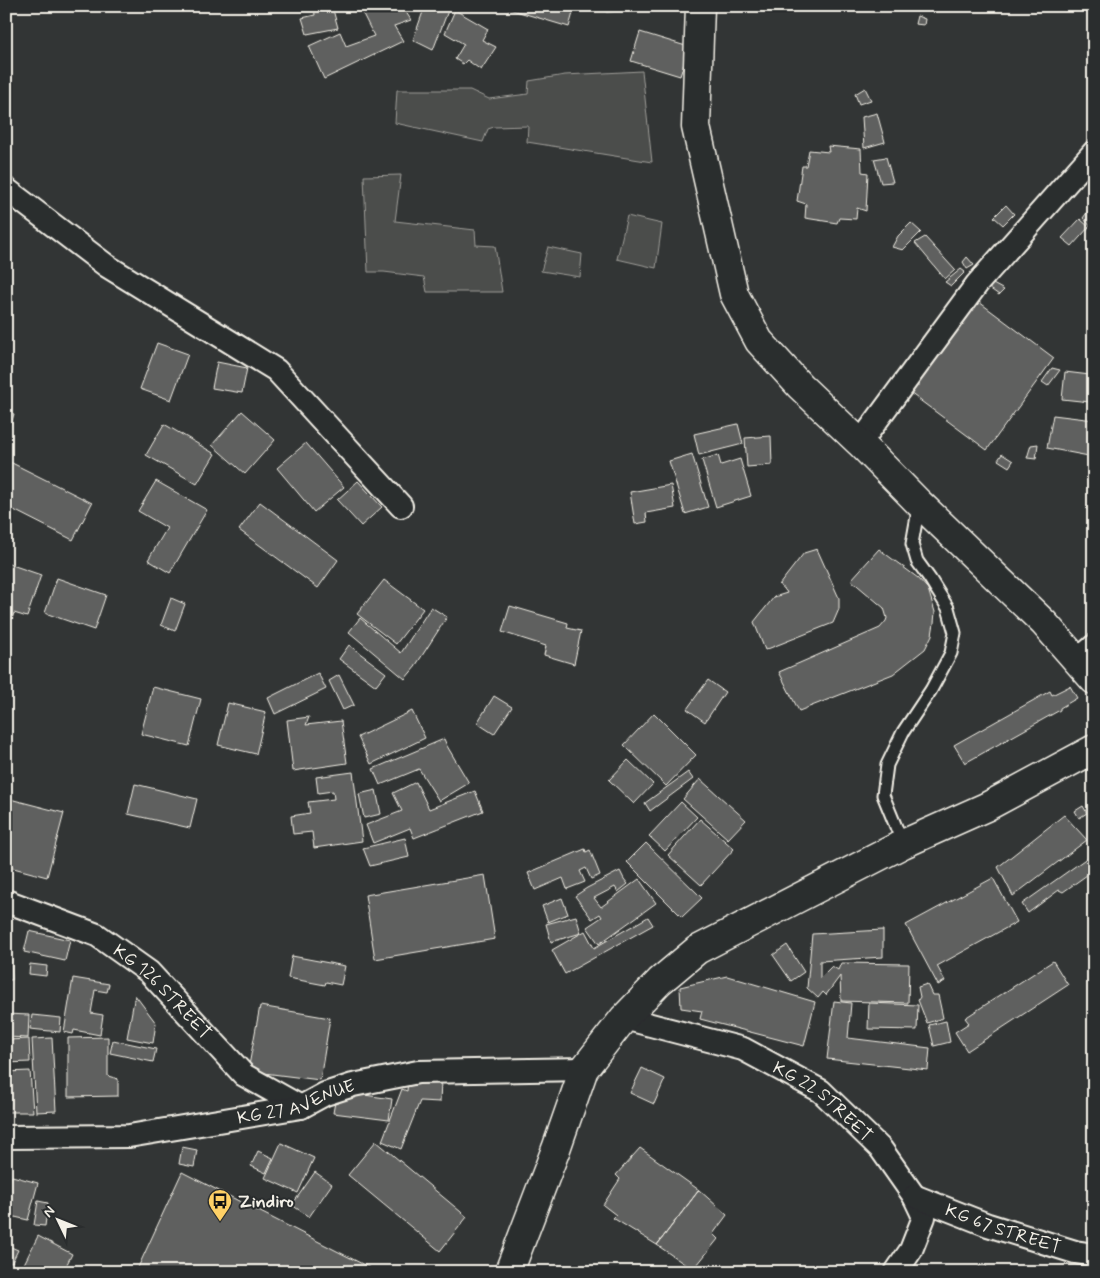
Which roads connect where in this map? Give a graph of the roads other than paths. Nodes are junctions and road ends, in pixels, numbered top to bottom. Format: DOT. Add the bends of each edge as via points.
graph roads {
  1 [pos="700,6"];
  2 [pos="1094,152"];
  3 [pos="6,189"];
  4 [pos="860,443"];
  5 [pos="920,503"];
  6 [pos="401,506"];
  7 [pos="1088,662"];
  8 [pos="1094,749"];
  9 [pos="903,844"];
  10 [pos="6,901"];
  11 [pos="624,1018"];
  12 [pos="584,1069"];
  13 [pos="301,1107"];
  14 [pos="6,1137"];
  15 [pos="914,1196"];
  16 [pos="1094,1256"];
  17 [pos="511,1270"];
  18 [pos="896,1272"];
  1 -- 4 [label="main road" via="696,127 734,294 759,341 800,386"];
  2 -- 4 [label="street" via="977,284"];
  3 -- 6 [label="street" via="108,266 276,370"];
  4 -- 5 [label="main road"];
  5 -- 7 [label="main road"];
  5 -- 9 [label="lane" via="912,544 917,561 948,608 955,633 951,652 903,732 888,765 883,795"];
  8 -- 9 [label="main road" via="986,807"];
  9 -- 11 [label="main road" via="697,950 660,981"];
  10 -- 13 [label="street, KG 126 STREET" via="97,936 112,946 149,972 244,1075"];
  11 -- 12 [label="main road"];
  11 -- 15 [label="street, KG 22 STREET" via="743,1050 821,1091 881,1149"];
  12 -- 13 [label="street, KG 27 AVENUE" via="418,1072 353,1085 325,1094"];
  12 -- 17 [label="main road"];
  13 -- 14 [label="street, KG 27 AVENUE" via="129,1136"];
  15 -- 16 [label="street, KG 67 STREET" via="988,1225"];
  15 -- 18 [label="street, KG 22 STREET" via="924,1217 911,1250"];
}
